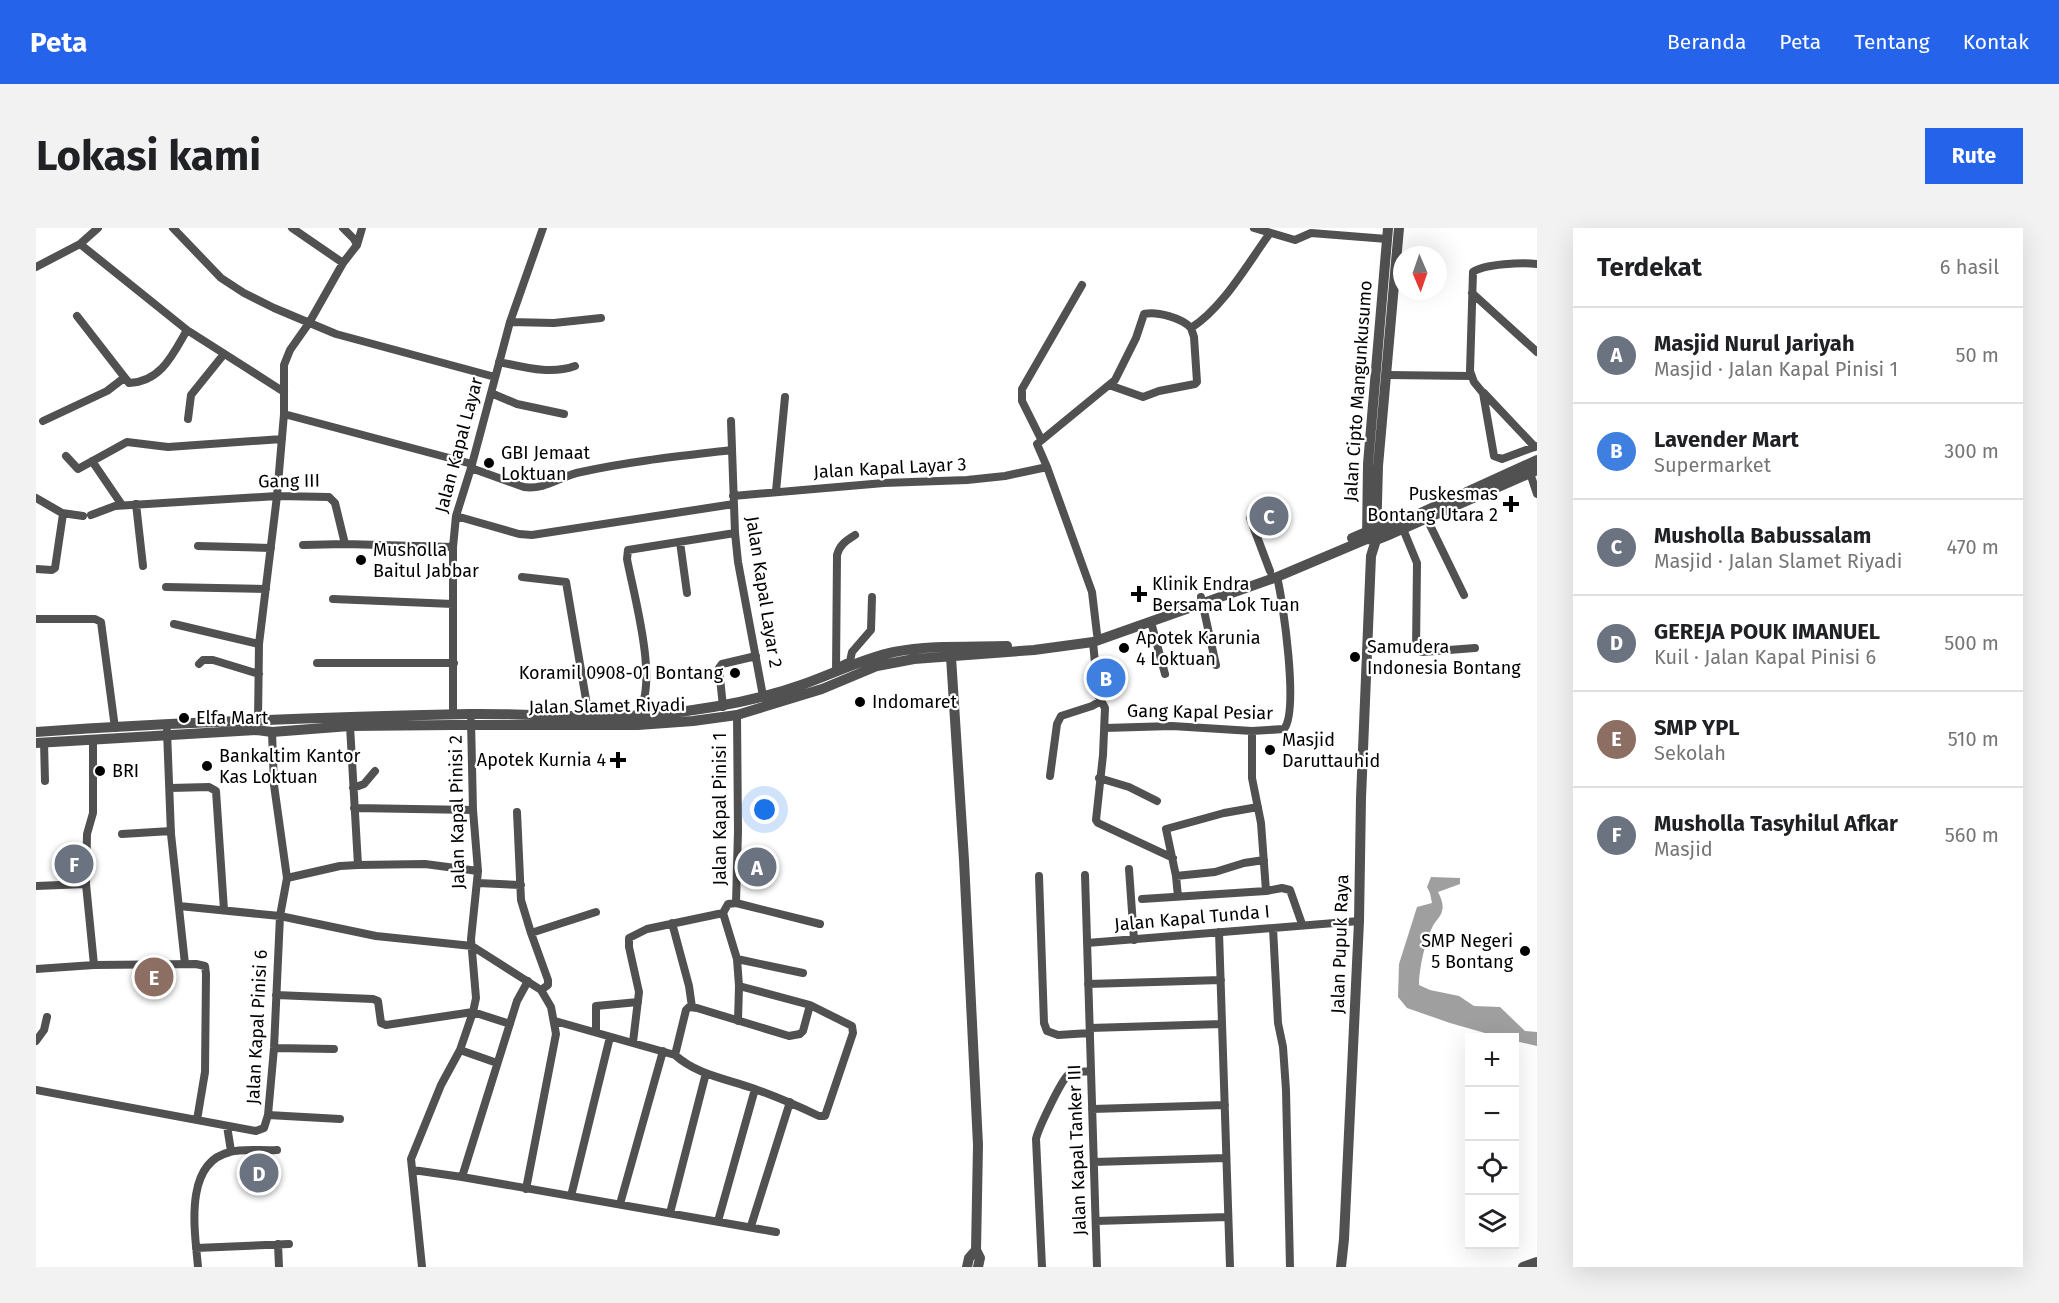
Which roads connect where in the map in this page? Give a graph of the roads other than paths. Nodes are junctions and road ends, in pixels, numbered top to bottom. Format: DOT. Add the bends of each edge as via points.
graph roads {
  1 [pos="98,228"];
  2 [pos="173,228"];
  3 [pos="292,228"];
  4 [pos="343,228"];
  5 [pos="362,228"];
  6 [pos="543,228"];
  7 [pos="1254,228"];
  8 [pos="1399,228"];
  9 [pos="1270,233"];
  10 [pos="1387,233"];
  11 [pos="80,244"];
  12 [pos="357,245"];
  13 [pos="343,263"];
  14 [pos="1537,264"];
  15 [pos="36,267"];
  16 [pos="1082,285"];
  17 [pos="1472,292"];
  18 [pos="77,316"];
  19 [pos="601,318"];
  20 [pos="510,322"];
  21 [pos="309,323"];
  22 [pos="1191,328"];
  23 [pos="188,330"];
  24 [pos="1537,352"];
  25 [pos="224,354"];
  26 [pos="499,362"];
  27 [pos="575,366"];
  28 [pos="1386,375"];
  29 [pos="1471,376"];
  30 [pos="495,377"];
  31 [pos="124,378"];
  32 [pos="1109,385"];
  33 [pos="284,392"];
  34 [pos="491,393"];
  35 [pos="1483,393"];
  36 [pos="785,397"];
  37 [pos="284,414"];
  38 [pos="564,414"];
  39 [pos="188,419"];
  40 [pos="43,421"];
  41 [pos="731,421"];
  42 [pos="282,439"];
  43 [pos="1041,439"];
  44 [pos="1536,447"];
  45 [pos="732,450"];
  46 [pos="66,456"];
  47 [pos="1537,460"];
  48 [pos="92,461"];
  49 [pos="472,466"];
  50 [pos="1047,467"];
  51 [pos="1534,471"];
  52 [pos="776,491"];
  53 [pos="1537,494"];
  54 [pos="277,496"];
  55 [pos="36,498"];
  56 [pos="734,500"];
  57 [pos="136,504"];
  58 [pos="122,505"];
  59 [pos="63,514"];
  60 [pos="456,516"];
  61 [pos="1250,518"];
  62 [pos="1427,519"];
  63 [pos="1403,529"];
  64 [pos="735,533"];
  65 [pos="855,535"];
  66 [pos="1371,535"];
  67 [pos="680,542"];
  68 [pos="345,544"];
  69 [pos="303,545"];
  70 [pos="198,546"];
  71 [pos="453,547"];
  72 [pos="271,548"];
  73 [pos="143,566"];
  74 [pos="36,569"];
  75 [pos="1274,574"];
  76 [pos="522,577"];
  77 [pos="166,588"];
  78 [pos="266,589"];
  79 [pos="687,593"];
  80 [pos="1464,595"];
  81 [pos="872,597"];
  82 [pos="333,599"];
  83 [pos="1202,600"];
  84 [pos="453,604"];
  85 [pos="36,619"];
  86 [pos="1151,622"];
  87 [pos="1369,622"];
  88 [pos="174,624"];
  89 [pos="1095,638"];
  90 [pos="259,644"];
  91 [pos="1474,648"];
  92 [pos="756,656"];
  93 [pos="951,657"];
  94 [pos="317,663"];
  95 [pos="454,663"];
  96 [pos="199,664"];
  97 [pos="1216,665"];
  98 [pos="836,670"];
  99 [pos="259,674"];
  100 [pos="1165,674"];
  101 [pos="764,696"];
  102 [pos="1101,701"];
  103 [pos="723,707"];
  104 [pos="453,715"];
  105 [pos="737,715"];
  106 [pos="635,716"];
  107 [pos="692,716"];
  108 [pos="589,717"];
  109 [pos="471,719"];
  110 [pos="258,720"];
  111 [pos="350,726"];
  112 [pos="115,728"];
  113 [pos="1105,728"];
  114 [pos="167,729"];
  115 [pos="1252,731"];
  116 [pos="36,732"];
  117 [pos="272,732"];
  118 [pos="93,739"];
  119 [pos="40,743"];
  120 [pos="375,771"];
  121 [pos="1050,776"];
  122 [pos="1099,778"];
  123 [pos="45,781"];
  124 [pos="170,788"];
  125 [pos="353,788"];
  126 [pos="1157,801"];
  127 [pos="1258,807"];
  128 [pos="354,808"];
  129 [pos="473,810"];
  130 [pos="517,812"];
  131 [pos="171,831"];
  132 [pos="122,834"];
  133 [pos="1173,858"];
  134 [pos="1264,860"];
  135 [pos="358,865"];
  136 [pos="1129,869"];
  137 [pos="478,871"];
  138 [pos="1085,875"];
  139 [pos="1039,876"];
  140 [pos="1176,876"];
  141 [pos="286,878"];
  142 [pos="478,883"];
  143 [pos="87,884"];
  144 [pos="520,885"];
  145 [pos="36,886"];
  146 [pos="1266,891"];
  147 [pos="1178,897"];
  148 [pos="1142,899"];
  149 [pos="736,903"];
  150 [pos="179,906"];
  151 [pos="224,910"];
  152 [pos="596,912"];
  153 [pos="723,913"];
  154 [pos="280,916"];
  155 [pos="1359,921"];
  156 [pos="672,923"];
  157 [pos="820,924"];
  158 [pos="1300,924"];
  159 [pos="1273,928"];
  160 [pos="1219,932"];
  161 [pos="531,933"];
  162 [pos="1134,940"];
  163 [pos="1087,944"];
  164 [pos="472,946"];
  165 [pos="737,959"];
  166 [pos="185,963"];
  167 [pos="94,965"];
  168 [pos="36,969"];
  169 [pos="803,973"];
  170 [pos="1221,980"];
  171 [pos="528,981"];
  172 [pos="1088,984"];
  173 [pos="739,986"];
  174 [pos="541,990"];
  175 [pos="276,995"];
  176 [pos="638,1002"];
  177 [pos="810,1005"];
  178 [pos="692,1007"];
  179 [pos="474,1012"];
  180 [pos="47,1017"];
  181 [pos="555,1021"];
  182 [pos="738,1021"];
  183 [pos="510,1024"];
  184 [pos="1222,1024"];
  185 [pos="1090,1030"];
  186 [pos="596,1031"];
  187 [pos="610,1037"];
  188 [pos="36,1041"];
  189 [pos="633,1042"];
  190 [pos="274,1048"];
  191 [pos="334,1049"];
  192 [pos="460,1050"];
  193 [pos="663,1051"];
  194 [pos="675,1055"];
  195 [pos="497,1063"];
  196 [pos="1091,1071"];
  197 [pos="706,1073"];
  198 [pos="755,1089"];
  199 [pos="36,1090"];
  200 [pos="790,1102"];
  201 [pos="1225,1105"];
  202 [pos="1092,1109"];
  203 [pos="268,1115"];
  204 [pos="340,1119"];
  205 [pos="197,1120"];
  206 [pos="227,1126"];
  207 [pos="277,1150"];
  208 [pos="231,1151"];
  209 [pos="1226,1158"];
  210 [pos="1094,1162"];
  211 [pos="413,1170"];
  212 [pos="462,1177"];
  213 [pos="526,1189"];
  214 [pos="571,1196"];
  215 [pos="620,1204"];
  216 [pos="670,1213"];
  217 [pos="1228,1217"];
  218 [pos="718,1221"];
  219 [pos="1096,1221"];
  220 [pos="751,1226"];
  221 [pos="776,1232"];
  222 [pos="278,1244"];
  223 [pos="289,1244"];
  224 [pos="196,1248"];
  225 [pos="976,1250"];
  226 [pos="1537,1262"];
  227 [pos="198,1267"];
  228 [pos="279,1267"];
  229 [pos="422,1267"];
  230 [pos="967,1267"];
  231 [pos="978,1267"];
  232 [pos="1042,1267"];
  233 [pos="1097,1267"];
  234 [pos="1230,1267"];
  235 [pos="1290,1267"];
  236 [pos="1341,1267"];
  237 [pos="1523,1267"];
  1 -- 11 [label="street"];
  2 -- 21 [label="street" via="221,278"];
  3 -- 13 [label="street"];
  4 -- 12 [label="street"];
  5 -- 12 [label="street"];
  6 -- 20 [label="street, Jalan Kapal Layar"];
  7 -- 9 [label="street"];
  8 -- 28 [label="street, Jalan Cipto Mangunkusumo"];
  9 -- 10 [label="street" via="1295,240 1311,232"];
  9 -- 22 [label="street" via="1221,301"];
  10 -- 66 [label="street, Jalan Cipto Mangunkusumo" via="1368,464"];
  11 -- 15 [label="street"];
  11 -- 23 [label="street"];
  12 -- 13 [label="street"];
  13 -- 21 [label="street"];
  14 -- 17 [label="street" via="1476,269"];
  16 -- 43 [label="street" via="1022,389 1022,401"];
  17 -- 24 [label="street"];
  17 -- 29 [label="street"];
  18 -- 31 [label="street"];
  19 -- 20 [label="street"];
  20 -- 26 [label="street, Jalan Kapal Layar"];
  21 -- 30 [label="street"];
  21 -- 33 [label="street" via="285,358"];
  22 -- 32 [label="street" via="1178,320 1144,314 1119,374"];
  22 -- 32 [label="street" via="1195,384 1143,397"];
  23 -- 25 [label="street"];
  23 -- 31 [label="street" via="162,371 132,383"];
  25 -- 33 [label="street"];
  25 -- 39 [label="street" via="191,394"];
  26 -- 27 [label="street" via="551,370"];
  26 -- 30 [label="street, Jalan Kapal Layar"];
  28 -- 29 [label="street"];
  28 -- 66 [label="street, Jalan Cipto Mangunkusumo"];
  29 -- 35 [label="street"];
  30 -- 34 [label="street, Jalan Kapal Layar"];
  31 -- 40 [label="street"];
  32 -- 43 [label="street"];
  33 -- 37 [label="street"];
  34 -- 38 [label="street" via="517,404"];
  34 -- 49 [label="street, Jalan Kapal Layar"];
  35 -- 44 [label="street"];
  35 -- 44 [label="street" via="1494,456 1502,459"];
  36 -- 52 [label="street"];
  37 -- 42 [label="street"];
  37 -- 49 [label="street"];
  41 -- 45 [label="street, Jalan Kapal Layar 2"];
  42 -- 48 [label="street" via="168,447 127,442"];
  42 -- 54 [label="street"];
  43 -- 50 [label="street" via="1036,444"];
  45 -- 49 [label="street" via="578,472 533,489"];
  45 -- 56 [label="street, Jalan Kapal Layar 2"];
  46 -- 48 [label="street" via="78,469"];
  47 -- 66 [label="street"];
  48 -- 58 [label="street"];
  49 -- 60 [label="street, Jalan Kapal Layar"];
  50 -- 52 [label="street, Jalan Kapal Layar 3" via="966,480"];
  50 -- 89 [label="street" via="1092,592"];
  51 -- 53 [label="street"];
  51 -- 62 [label="street"];
  52 -- 56 [label="street, Jalan Kapal Layar 3"];
  54 -- 57 [label="street, Gang III"];
  54 -- 68 [label="street, Gang III" via="333,499"];
  54 -- 72 [label="street"];
  55 -- 59 [label="street"];
  56 -- 60 [label="street, Jalan Kapal Layar 3" via="532,535"];
  56 -- 64 [label="street, Jalan Kapal Layar 2"];
  57 -- 58 [label="street, Gang III"];
  57 -- 73 [label="street"];
  58 -- 59 [label="street, Gang III" via="87,516"];
  59 -- 74 [label="street" via="55,568"];
  60 -- 71 [label="street, Jalan Kapal Layar"];
  61 -- 75 [label="street, Gang Kapal Pesiar"];
  62 -- 63 [label="street"];
  62 -- 80 [label="street"];
  63 -- 66 [label="street"];
  63 -- 91 [label="street" via="1417,563 1416,651"];
  64 -- 67 [label="street"];
  64 -- 92 [label="street, Jalan Kapal Layar 2"];
  65 -- 98 [label="street" via="843,542 837,555"];
  66 -- 75 [label="street, Jalan Slamet Riyadi"];
  66 -- 87 [label="street, Jalan Cipto Mangunkusumo"];
  67 -- 79 [label="street"];
  67 -- 106 [label="street" via="628,550 645,646 645,700"];
  68 -- 69 [label="street"];
  68 -- 71 [label="street"];
  70 -- 72 [label="street"];
  71 -- 84 [label="street, Jalan Kapal Layar"];
  72 -- 78 [label="street"];
  75 -- 83 [label="street, Jalan Slamet Riyadi"];
  75 -- 115 [label="street, Gang Kapal Pesiar" via="1281,596 1287,649 1289,720 1281,730"];
  76 -- 108 [label="street" via="566,582"];
  77 -- 78 [label="street"];
  78 -- 90 [label="street"];
  81 -- 98 [label="street" via="871,630 849,661"];
  82 -- 84 [label="street"];
  83 -- 86 [label="street, Jalan Slamet Riyadi"];
  83 -- 89 [label="street, Jalan Slamet Riyadi"];
  83 -- 97 [label="street"];
  84 -- 95 [label="street, Jalan Kapal Layar"];
  85 -- 112 [label="street" via="101,622"];
  86 -- 89 [label="street, Jalan Slamet Riyadi"];
  86 -- 100 [label="street"];
  87 -- 155 [label="street, Jalan Pupuk Raya"];
  88 -- 90 [label="street"];
  89 -- 93 [label="street, Jalan Slamet Riyadi" via="1043,650"];
  89 -- 98 [label="street, Jalan Slamet Riyadi" via="1032,645 912,649"];
  89 -- 102 [label="street"];
  90 -- 99 [label="street"];
  92 -- 101 [label="street, Jalan Kapal Layar 2"];
  92 -- 103 [label="street" via="719,668"];
  93 -- 105 [label="street, Jalan Slamet Riyadi" via="877,666 822,689"];
  93 -- 225 [label="street" via="977,1134"];
  94 -- 95 [label="street"];
  95 -- 104 [label="street, Jalan Kapal Layar"];
  96 -- 99 [label="street" via="202,660 213,660"];
  98 -- 101 [label="street, Jalan Slamet Riyadi"];
  99 -- 110 [label="street"];
  101 -- 103 [label="street, Jalan Slamet Riyadi"];
  102 -- 113 [label="street"];
  102 -- 121 [label="street" via="1061,716"];
  103 -- 107 [label="street, Jalan Slamet Riyadi"];
  104 -- 109 [label="street, Jalan Slamet Riyadi"];
  104 -- 110 [label="street, Jalan Slamet Riyadi"];
  105 -- 107 [label="street, Jalan Slamet Riyadi"];
  105 -- 149 [label="street, Jalan Kapal Pinisi 1"];
  106 -- 107 [label="street, Jalan Slamet Riyadi"];
  106 -- 108 [label="street, Jalan Slamet Riyadi"];
  107 -- 109 [label="street, Jalan Slamet Riyadi" via="638,725"];
  108 -- 109 [label="street, Jalan Slamet Riyadi"];
  109 -- 111 [label="street, Jalan Slamet Riyadi"];
  109 -- 129 [label="street, Jalan Kapal Pinisi 2"];
  110 -- 114 [label="street, Jalan Slamet Riyadi"];
  111 -- 117 [label="street, Jalan Slamet Riyadi"];
  111 -- 125 [label="street"];
  112 -- 114 [label="street, Jalan Slamet Riyadi"];
  112 -- 116 [label="street, Jalan Slamet Riyadi"];
  113 -- 115 [label="street, Gang Kapal Pesiar" via="1172,726"];
  113 -- 122 [label="street"];
  114 -- 117 [label="street, Jalan Slamet Riyadi"];
  114 -- 118 [label="street, Jalan Slamet Riyadi"];
  114 -- 124 [label="street"];
  115 -- 127 [label="street" via="1252,777"];
  117 -- 141 [label="street, Jalan Kapal Pinisi 6" via="274,785"];
  118 -- 119 [label="street, Jalan Slamet Riyadi"];
  118 -- 143 [label="street" via="93,813 87,834"];
  119 -- 123 [label="street"];
  120 -- 125 [label="street" via="364,784"];
  122 -- 126 [label="street"];
  122 -- 133 [label="street" via="1095,818 1098,823"];
  124 -- 131 [label="street"];
  124 -- 151 [label="street" via="209,787 216,791"];
  125 -- 128 [label="street"];
  127 -- 133 [label="street" via="1167,828"];
  127 -- 134 [label="street"];
  128 -- 129 [label="street"];
  128 -- 135 [label="street"];
  129 -- 137 [label="street, Jalan Kapal Pinisi 2"];
  130 -- 144 [label="street"];
  131 -- 132 [label="street"];
  131 -- 150 [label="street"];
  133 -- 140 [label="street"];
  134 -- 140 [label="street" via="1215,872"];
  134 -- 146 [label="street"];
  135 -- 137 [label="street" via="425,864"];
  135 -- 141 [label="street"];
  136 -- 162 [label="street"];
  137 -- 142 [label="street, Jalan Kapal Pinisi 2"];
  138 -- 163 [label="street, Jalan Kapal Tanker III"];
  139 -- 185 [label="street" via="1044,1023 1047,1031 1058,1035"];
  140 -- 147 [label="street"];
  141 -- 154 [label="street, Jalan Kapal Pinisi 6"];
  142 -- 144 [label="street"];
  142 -- 164 [label="street, Jalan Kapal Pinisi 2"];
  143 -- 145 [label="street"];
  143 -- 167 [label="street"];
  144 -- 161 [label="street"];
  146 -- 147 [label="street"];
  146 -- 158 [label="street" via="1290,890"];
  147 -- 148 [label="street"];
  149 -- 153 [label="street" via="728,904"];
  149 -- 157 [label="street"];
  150 -- 151 [label="street"];
  150 -- 166 [label="street"];
  151 -- 154 [label="street"];
  152 -- 161 [label="street"];
  153 -- 156 [label="street"];
  153 -- 165 [label="street"];
  154 -- 164 [label="street" via="376,936"];
  154 -- 175 [label="street, Jalan Kapal Pinisi 6"];
  155 -- 158 [label="street, Jalan Kapal Tunda I"];
  155 -- 236 [label="street, Jalan Pupuk Raya"];
  156 -- 176 [label="street" via="629,938 639,984"];
  156 -- 178 [label="street"];
  158 -- 159 [label="street, Jalan Kapal Tunda I"];
  159 -- 160 [label="street, Jalan Kapal Tunda I"];
  159 -- 235 [label="street" via="1286,1090"];
  160 -- 162 [label="street, Jalan Kapal Tunda I"];
  160 -- 170 [label="street"];
  161 -- 174 [label="street" via="548,980 548,986"];
  162 -- 163 [label="street, Jalan Kapal Tunda I"];
  163 -- 172 [label="street, Jalan Kapal Tanker III"];
  164 -- 171 [label="street"];
  164 -- 179 [label="street, Jalan Kapal Pinisi 2"];
  165 -- 169 [label="street"];
  165 -- 173 [label="street"];
  166 -- 167 [label="street"];
  166 -- 205 [label="street" via="205,966 207,974 205,1072"];
  167 -- 168 [label="street"];
  170 -- 172 [label="street"];
  170 -- 184 [label="street"];
  171 -- 174 [label="street"];
  171 -- 183 [label="street"];
  172 -- 185 [label="street, Jalan Kapal Tanker III"];
  173 -- 177 [label="street"];
  173 -- 182 [label="street"];
  174 -- 181 [label="street"];
  175 -- 179 [label="street" via="373,999 378,1001 381,1023 386,1025"];
  175 -- 190 [label="street, Jalan Kapal Pinisi 6"];
  176 -- 186 [label="street" via="596,1005"];
  176 -- 189 [label="street"];
  177 -- 182 [label="street" via="803,1031 796,1035 784,1036"];
  177 -- 200 [label="street" via="850,1024 853,1033 825,1116"];
  178 -- 182 [label="street"];
  178 -- 194 [label="street" via="686,1010"];
  179 -- 183 [label="street"];
  179 -- 192 [label="street, Jalan Kapal Pinisi 2"];
  180 -- 188 [label="street"];
  181 -- 186 [label="street"];
  181 -- 213 [label="street" via="554,1048"];
  183 -- 195 [label="street"];
  184 -- 185 [label="street"];
  184 -- 201 [label="street"];
  185 -- 196 [label="street, Jalan Kapal Tanker III"];
  186 -- 187 [label="street"];
  187 -- 189 [label="street"];
  187 -- 214 [label="street"];
  189 -- 193 [label="street"];
  190 -- 191 [label="street"];
  190 -- 203 [label="street, Jalan Kapal Pinisi 6"];
  192 -- 195 [label="street"];
  192 -- 211 [label="street, Jalan Kapal Pinisi 2" via="414,1149"];
  193 -- 194 [label="street"];
  193 -- 215 [label="street"];
  194 -- 197 [label="street"];
  195 -- 212 [label="street"];
  196 -- 202 [label="street, Jalan Kapal Tanker III"];
  196 -- 232 [label="street" via="1065,1078 1039,1126 1036,1139"];
  197 -- 198 [label="street"];
  197 -- 216 [label="street"];
  198 -- 200 [label="street"];
  198 -- 218 [label="street"];
  199 -- 205 [label="street, Jalan Kapal Pinisi 6"];
  200 -- 220 [label="street"];
  201 -- 202 [label="street"];
  201 -- 209 [label="street"];
  202 -- 210 [label="street, Jalan Kapal Tanker III"];
  203 -- 204 [label="street"];
  203 -- 206 [label="street, Jalan Kapal Pinisi 6" via="261,1131"];
  205 -- 206 [label="street, Jalan Kapal Pinisi 6"];
  206 -- 208 [label="street"];
  207 -- 208 [label="street"];
  208 -- 224 [label="street" via="216,1157 197,1187"];
  209 -- 210 [label="street"];
  209 -- 217 [label="street"];
  210 -- 219 [label="street, Jalan Kapal Tanker III"];
  211 -- 212 [label="street"];
  211 -- 229 [label="street, Jalan Kapal Pinisi 2"];
  212 -- 213 [label="street"];
  213 -- 214 [label="street"];
  214 -- 215 [label="street"];
  215 -- 216 [label="street"];
  216 -- 218 [label="street"];
  217 -- 219 [label="street"];
  217 -- 234 [label="street"];
  218 -- 220 [label="street"];
  219 -- 233 [label="street, Jalan Kapal Tanker III"];
  220 -- 221 [label="street"];
  222 -- 223 [label="street"];
  222 -- 224 [label="street"];
  222 -- 228 [label="street"];
  224 -- 227 [label="street"];
  225 -- 230 [label="street"];
  225 -- 231 [label="street" via="980,1258"];
  226 -- 237 [label="street"];
}
